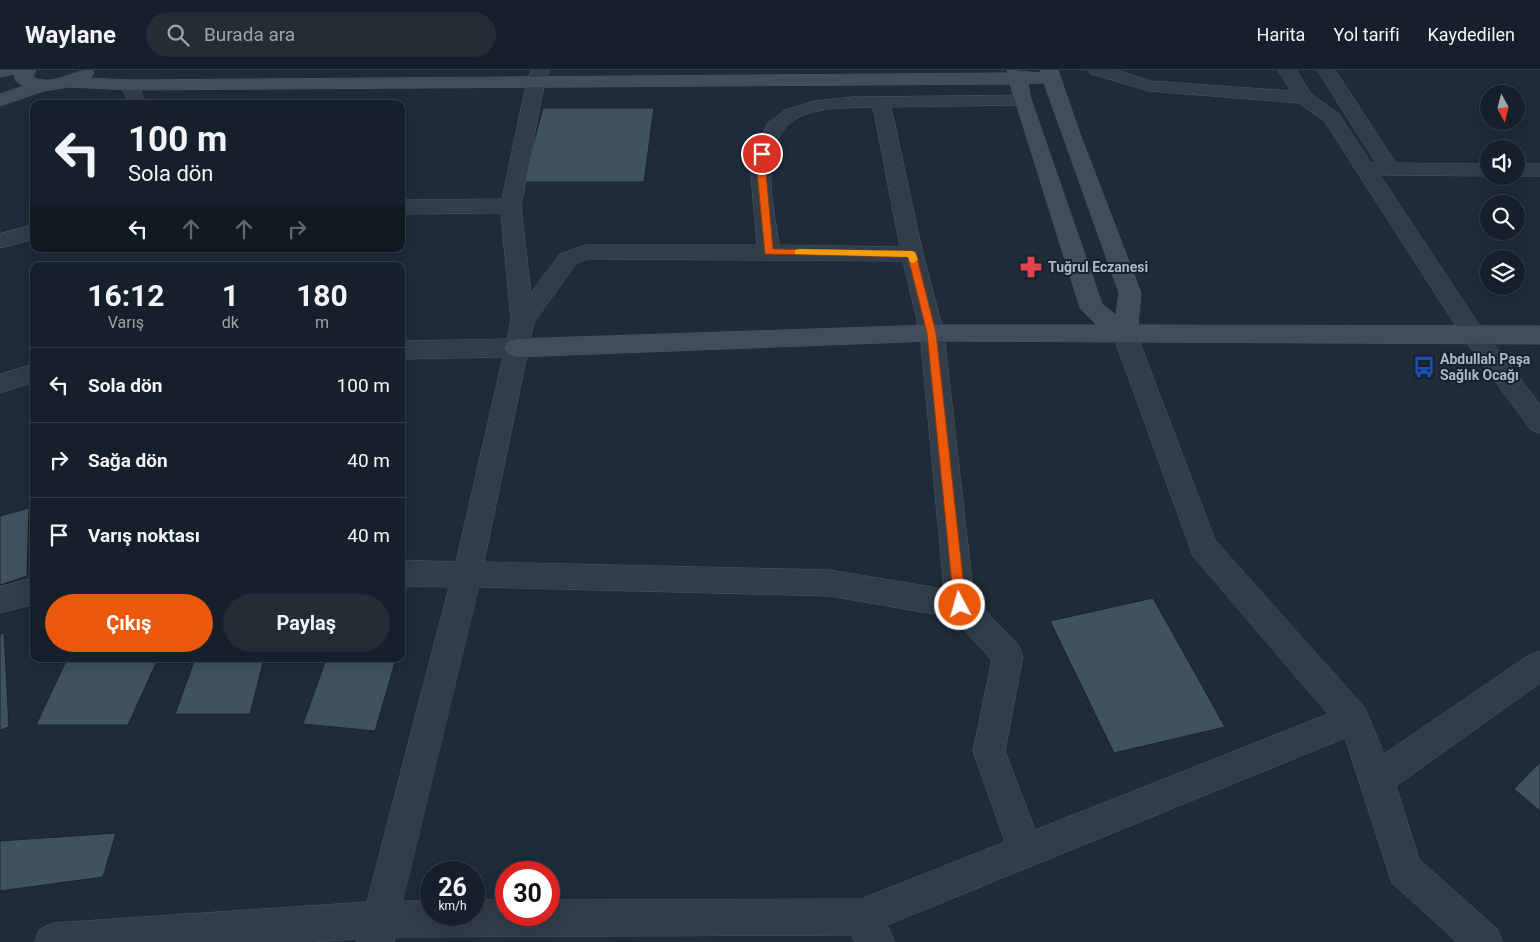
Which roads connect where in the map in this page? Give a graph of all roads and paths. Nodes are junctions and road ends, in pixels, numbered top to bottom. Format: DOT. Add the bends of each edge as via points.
graph roads {
  1 [pos="9,70"];
  2 [pos="27,70"];
  3 [pos="90,70"];
  4 [pos="1097,70"];
  5 [pos="1287,70"];
  6 [pos="1326,70"];
  7 [pos="0,72"];
  8 [pos="1016,74"];
  9 [pos="1050,74"];
  10 [pos="539,75"];
  11 [pos="69,82"];
  12 [pos="129,85"];
  13 [pos="41,86"];
  14 [pos="1304,98"];
  15 [pos="1022,99"];
  16 [pos="0,100"];
  17 [pos="136,100"];
  18 [pos="881,102"];
  19 [pos="1367,169"];
  20 [pos="1390,169"];
  21 [pos="1480,170"];
  22 [pos="1525,170"];
  23 [pos="1540,170"];
  24 [pos="511,206"];
  25 [pos="405,207"];
  26 [pos="30,233"];
  27 [pos="0,241"];
  28 [pos="769,252"];
  29 [pos="912,254"];
  30 [pos="932,333"];
  31 [pos="520,335"];
  32 [pos="1125,335"];
  33 [pos="1540,335"];
  34 [pos="1475,337"];
  35 [pos="405,349"];
  36 [pos="30,374"];
  37 [pos="0,384"];
  38 [pos="1540,423"];
  39 [pos="405,573"];
  40 [pos="467,575"];
  41 [pos="30,592"];
  42 [pos="0,600"];
  43 [pos="960,605"];
  44 [pos="1540,665"];
  45 [pos="1354,719"];
  46 [pos="1377,779"];
  47 [pos="1026,850"];
  48 [pos="869,929"];
  49 [pos="378,931"];
  50 [pos="53,942"];
  51 [pos="1484,942"];
  1 -- 7 [label="street"];
  2 -- 13 [label="street" via="24,80"];
  3 -- 11 [label="street"];
  4 -- 14 [label="street" via="1149,86"];
  5 -- 14 [label="street"];
  6 -- 20 [label="street"];
  8 -- 9 [label="street"];
  8 -- 10 [label="street"];
  8 -- 15 [label="street"];
  9 -- 32 [label="street" via="1130,292"];
  10 -- 12 [label="street"];
  10 -- 24 [label="street"];
  11 -- 12 [label="street"];
  11 -- 13 [label="street"];
  12 -- 17 [label="street"];
  13 -- 16 [label="street"];
  14 -- 19 [label="street" via="1332,118"];
  15 -- 18 [label="street"];
  15 -- 32 [label="street" via="1092,308"];
  18 -- 28 [label="street" via="800,111 782,119 768,135 762,154 762,172"];
  18 -- 29 [label="street"];
  19 -- 20 [label="street"];
  19 -- 34 [label="street"];
  20 -- 21 [label="street"];
  22 -- 23 [label="street"];
  24 -- 25 [label="street"];
  24 -- 31 [label="street"];
  26 -- 27 [label="street"];
  28 -- 29 [label="street"];
  28 -- 31 [label="street" via="586,252 568,259"];
  29 -- 30 [label="street"];
  30 -- 31 [label="street"];
  30 -- 32 [label="street"];
  30 -- 43 [label="street"];
  31 -- 35 [label="street"];
  31 -- 40 [label="street"];
  32 -- 34 [label="street"];
  32 -- 45 [label="street" via="1202,548"];
  33 -- 34 [label="street"];
  34 -- 38 [label="street"];
  36 -- 37 [label="street"];
  39 -- 40 [label="street"];
  40 -- 43 [label="street" via="829,583"];
  40 -- 49 [label="street"];
  41 -- 42 [label="street"];
  43 -- 47 [label="street" via="1008,656 989,751"];
  44 -- 46 [label="street"];
  45 -- 46 [label="street"];
  45 -- 47 [label="street"];
  46 -- 51 [label="street" via="1405,870"];
  47 -- 48 [label="street"];
  48 -- 49 [label="street"];
  49 -- 50 [label="street"];
}
